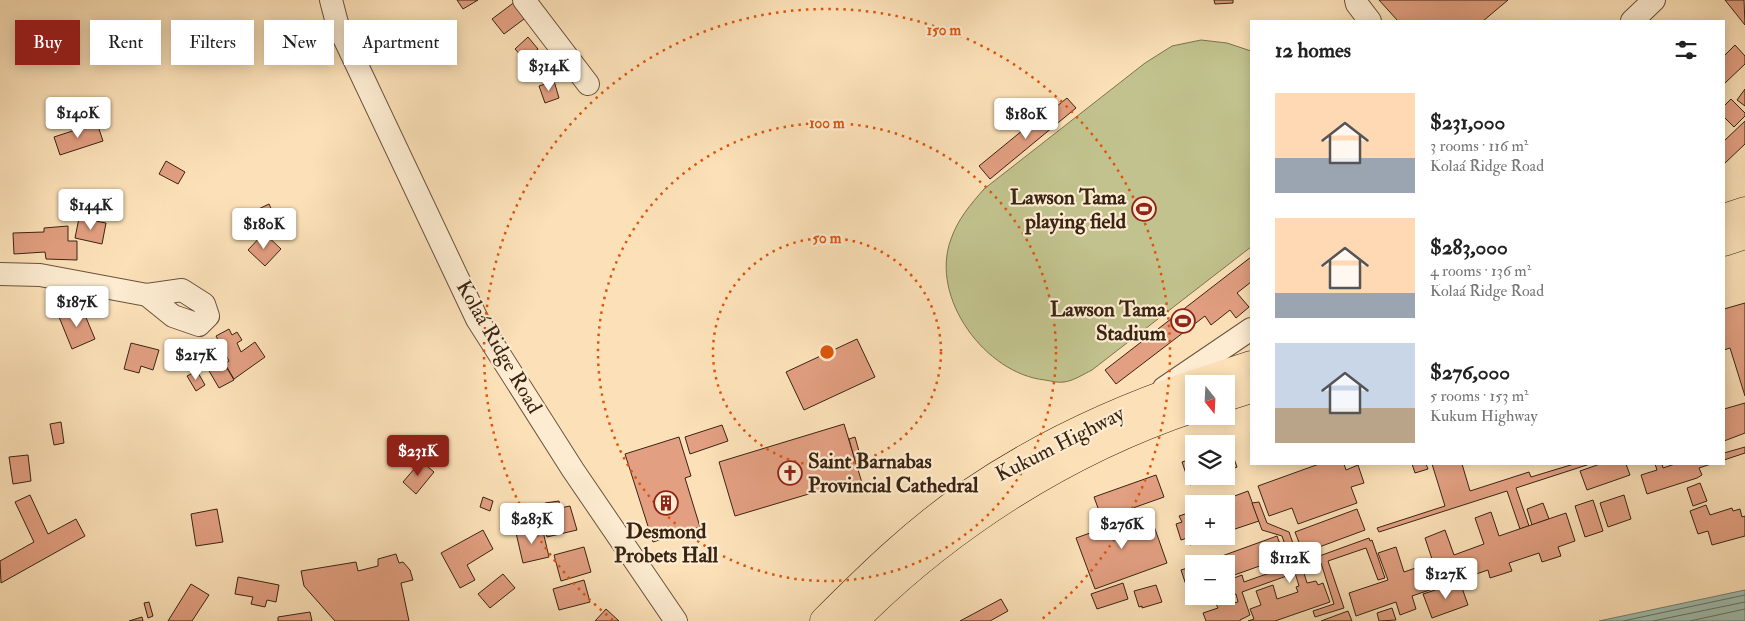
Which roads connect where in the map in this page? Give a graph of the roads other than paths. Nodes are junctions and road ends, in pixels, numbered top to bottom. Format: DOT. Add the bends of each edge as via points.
graph roads {
  1 [pos="331,0"];
  2 [pos="524,0"];
  3 [pos="1356,0"];
  4 [pos="1654,0"];
  5 [pos="1369,20"];
  6 [pos="1633,20"];
  7 [pos="588,84"];
  8 [pos="1745,211"];
  9 [pos="1725,218"];
  10 [pos="1745,235"];
  11 [pos="1725,242"];
  12 [pos="0,274"];
  13 [pos="148,295"];
  14 [pos="1250,330"];
  15 [pos="1250,365"];
  16 [pos="1221,375"];
  17 [pos="1185,387"];
  18 [pos="1250,389"];
  19 [pos="1235,394"];
  20 [pos="1147,400"];
  21 [pos="1185,411"];
  22 [pos="676,621"];
  23 [pos="824,621"];
  24 [pos="854,621"];
  1 -- 22 [label="street, Kolaá Ridge Road" via="337,23 477,320 573,470"];
  2 -- 7 [label="street"];
  3 -- 5 [label="street"];
  4 -- 6 [label="street"];
  8 -- 9 [label="main road"];
  10 -- 11 [label="main road"];
  12 -- 13 [label="street" via="40,275"];
  14 -- 20 [label="street"];
  15 -- 16 [label="main road, Kukum Highway"];
  17 -- 20 [label="main road, Kukum Highway"];
  18 -- 19 [label="main road"];
  20 -- 23 [label="main road, Kukum Highway" via="1040,450 968,494 886,561"];
  21 -- 24 [label="main road, Kukum Highway" via="1112,440 1015,492 942,544"];
}
